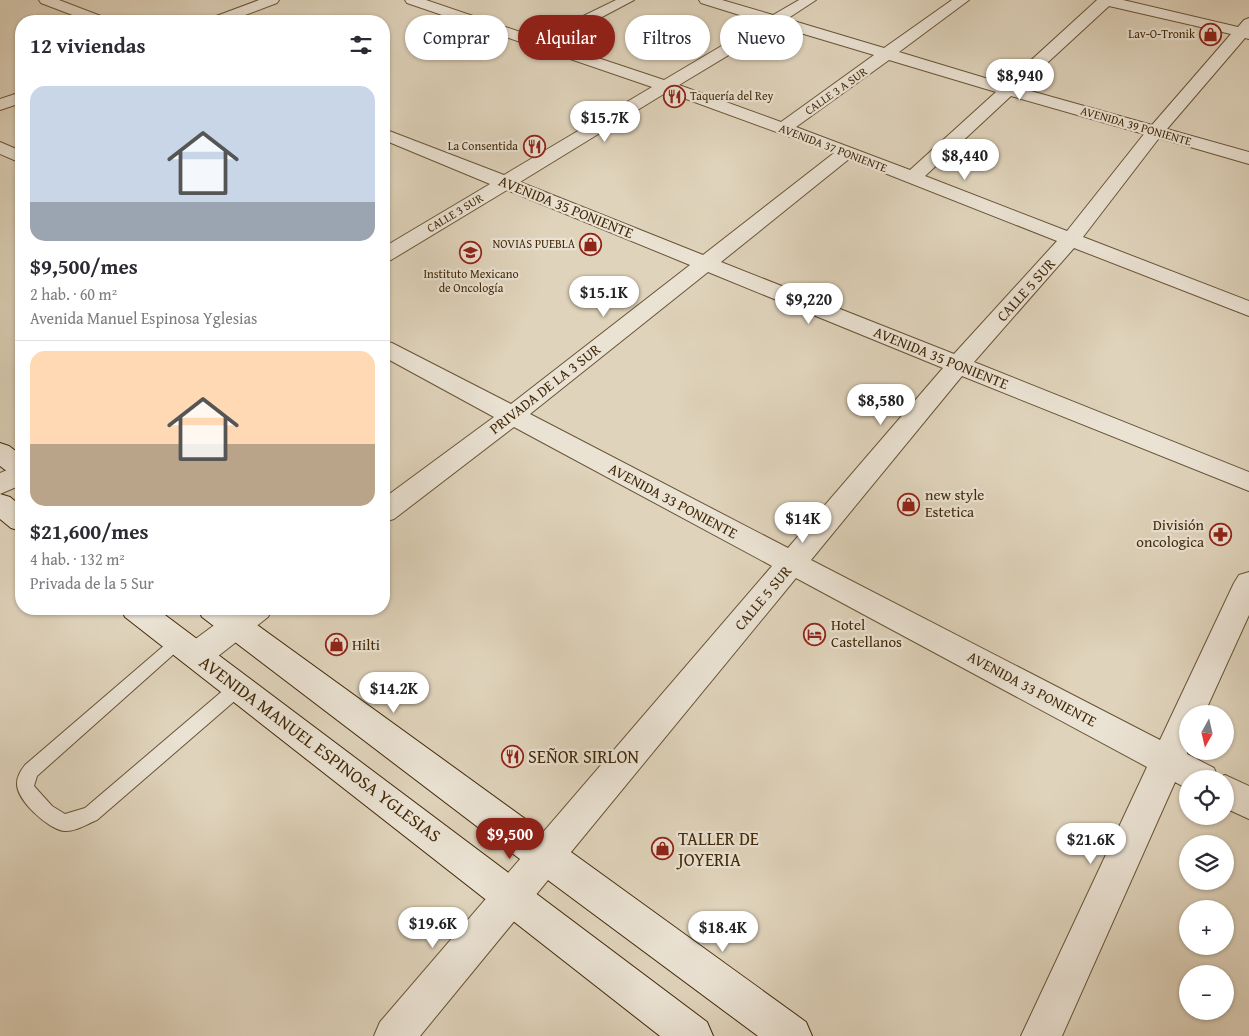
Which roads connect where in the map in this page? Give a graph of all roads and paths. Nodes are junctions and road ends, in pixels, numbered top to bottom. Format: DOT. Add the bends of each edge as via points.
graph roads {
  1 [pos="46,0"];
  2 [pos="272,0"];
  3 [pos="412,0"];
  4 [pos="455,0"];
  5 [pos="626,0"];
  6 [pos="706,0"];
  7 [pos="810,0"];
  8 [pos="962,0"];
  9 [pos="1106,0"];
  10 [pos="437,8"];
  11 [pos="85,15"];
  12 [pos="232,15"];
  13 [pos="596,15"];
  14 [pos="761,15"];
  15 [pos="783,15"];
  16 [pos="803,27"];
  17 [pos="1246,30"];
  18 [pos="518,36"];
  19 [pos="720,54"];
  20 [pos="888,54"];
  21 [pos="589,60"];
  22 [pos="668,87"];
  23 [pos="1008,90"];
  24 [pos="15,99"];
  25 [pos="0,105"];
  26 [pos="782,129"];
  27 [pos="1155,132"];
  28 [pos="390,136"];
  29 [pos="0,147"];
  30 [pos="847,152"];
  31 [pos="15,155"];
  32 [pos="1249,158"];
  33 [pos="912,178"];
  34 [pos="506,183"];
  35 [pos="1070,240"];
  36 [pos="390,252"];
  37 [pos="705,263"];
  38 [pos="1249,309"];
  39 [pos="390,351"];
  40 [pos="958,365"];
  41 [pos="512,416"];
  42 [pos="0,452"];
  43 [pos="15,466"];
  44 [pos="15,475"];
  45 [pos="1249,482"];
  46 [pos="0,485"];
  47 [pos="0,504"];
  48 [pos="390,508"];
  49 [pos="15,516"];
  50 [pos="792,563"];
  51 [pos="1249,584"];
  52 [pos="144,615"];
  53 [pos="234,615"];
  54 [pos="236,615"];
  55 [pos="188,648"];
  56 [pos="239,688"];
  57 [pos="1192,705"];
  58 [pos="1179,733"];
  59 [pos="1166,760"];
  60 [pos="1185,770"];
  61 [pos="1234,796"];
  62 [pos="1249,804"];
  63 [pos="546,857"];
  64 [pos="513,896"];
  65 [pos="394,1036"];
  66 [pos="693,1036"];
  67 [pos="792,1036"];
  68 [pos="1041,1036"];
  1 -- 11 [label="street"];
  2 -- 12 [label="street"];
  3 -- 10 [label="street, AVENIDA 37 PONIENTE"];
  4 -- 10 [label="street"];
  5 -- 13 [label="street"];
  6 -- 14 [label="street, AVENIDA 39 PONIENTE"];
  7 -- 15 [label="street, CALLE 3 SUR"];
  8 -- 20 [label="street, CALLE 3 A SUR"];
  9 -- 17 [label="street"];
  9 -- 23 [label="street"];
  10 -- 18 [label="street, AVENIDA 37 PONIENTE"];
  16 -- 20 [label="street, AVENIDA 39 PONIENTE"];
  17 -- 27 [label="street, CALLE 5 SUR"];
  19 -- 22 [label="street, CALLE 3 SUR"];
  20 -- 23 [label="street, AVENIDA 39 PONIENTE"];
  20 -- 26 [label="street, CALLE 3 A SUR"];
  21 -- 22 [label="street, AVENIDA 37 PONIENTE"];
  22 -- 26 [label="street, AVENIDA 37 PONIENTE"];
  22 -- 34 [label="street, CALLE 3 SUR"];
  23 -- 27 [label="street, AVENIDA 39 PONIENTE"];
  23 -- 33 [label="street"];
  24 -- 25 [label="street"];
  26 -- 30 [label="street, AVENIDA 37 PONIENTE"];
  27 -- 32 [label="street, AVENIDA 39 PONIENTE"];
  27 -- 35 [label="street, CALLE 5 SUR"];
  28 -- 34 [label="street, AVENIDA 35 PONIENTE"];
  29 -- 31 [label="street"];
  30 -- 33 [label="street, AVENIDA 37 PONIENTE"];
  30 -- 37 [label="street, PRIVADA DE LA 3 SUR"];
  33 -- 35 [label="street, AVENIDA 37 PONIENTE"];
  34 -- 36 [label="street, CALLE 3 SUR"];
  34 -- 37 [label="street, AVENIDA 35 PONIENTE"];
  35 -- 38 [label="street, AVENIDA 37 PONIENTE"];
  35 -- 40 [label="street, CALLE 5 SUR"];
  37 -- 40 [label="street, AVENIDA 35 PONIENTE"];
  37 -- 41 [label="street, PRIVADA DE LA 3 SUR"];
  39 -- 41 [label="street, AVENIDA 33 PONIENTE"];
  40 -- 45 [label="street, AVENIDA 35 PONIENTE"];
  40 -- 50 [label="street, CALLE 5 SUR"];
  41 -- 48 [label="street, PRIVADA DE LA 3 SUR"];
  41 -- 50 [label="street, AVENIDA 33 PONIENTE"];
  42 -- 43 [label="street"];
  44 -- 46 [label="street"];
  47 -- 49 [label="street"];
  50 -- 59 [label="street, AVENIDA 33 PONIENTE"];
  50 -- 63 [label="street, CALLE 5 SUR"];
  51 -- 57 [label="street"];
  52 -- 55 [label="street, AVENIDA MANUEL ESPINOSA YGLESIAS"];
  53 -- 55 [label="street"];
  54 -- 63 [label="street"];
  55 -- 56 [label="street, AVENIDA MANUEL ESPINOSA YGLESIAS"];
  55 -- 56 [label="lane" via="36,764 28,774 25,785 29,794 52,818 63,823 77,821 90,814"];
  56 -- 64 [label="street, AVENIDA MANUEL ESPINOSA YGLESIAS"];
  58 -- 59 [label="street"];
  59 -- 60 [label="street, AVENIDA 33 PONIENTE"];
  59 -- 68 [label="street"];
  61 -- 62 [label="street"];
  63 -- 64 [label="street, CALLE 5 SUR"];
  63 -- 67 [label="street"];
  64 -- 65 [label="street, CALLE 5 SUR"];
  64 -- 66 [label="street, AVENIDA MANUEL ESPINOSA YGLESIAS"];
}
